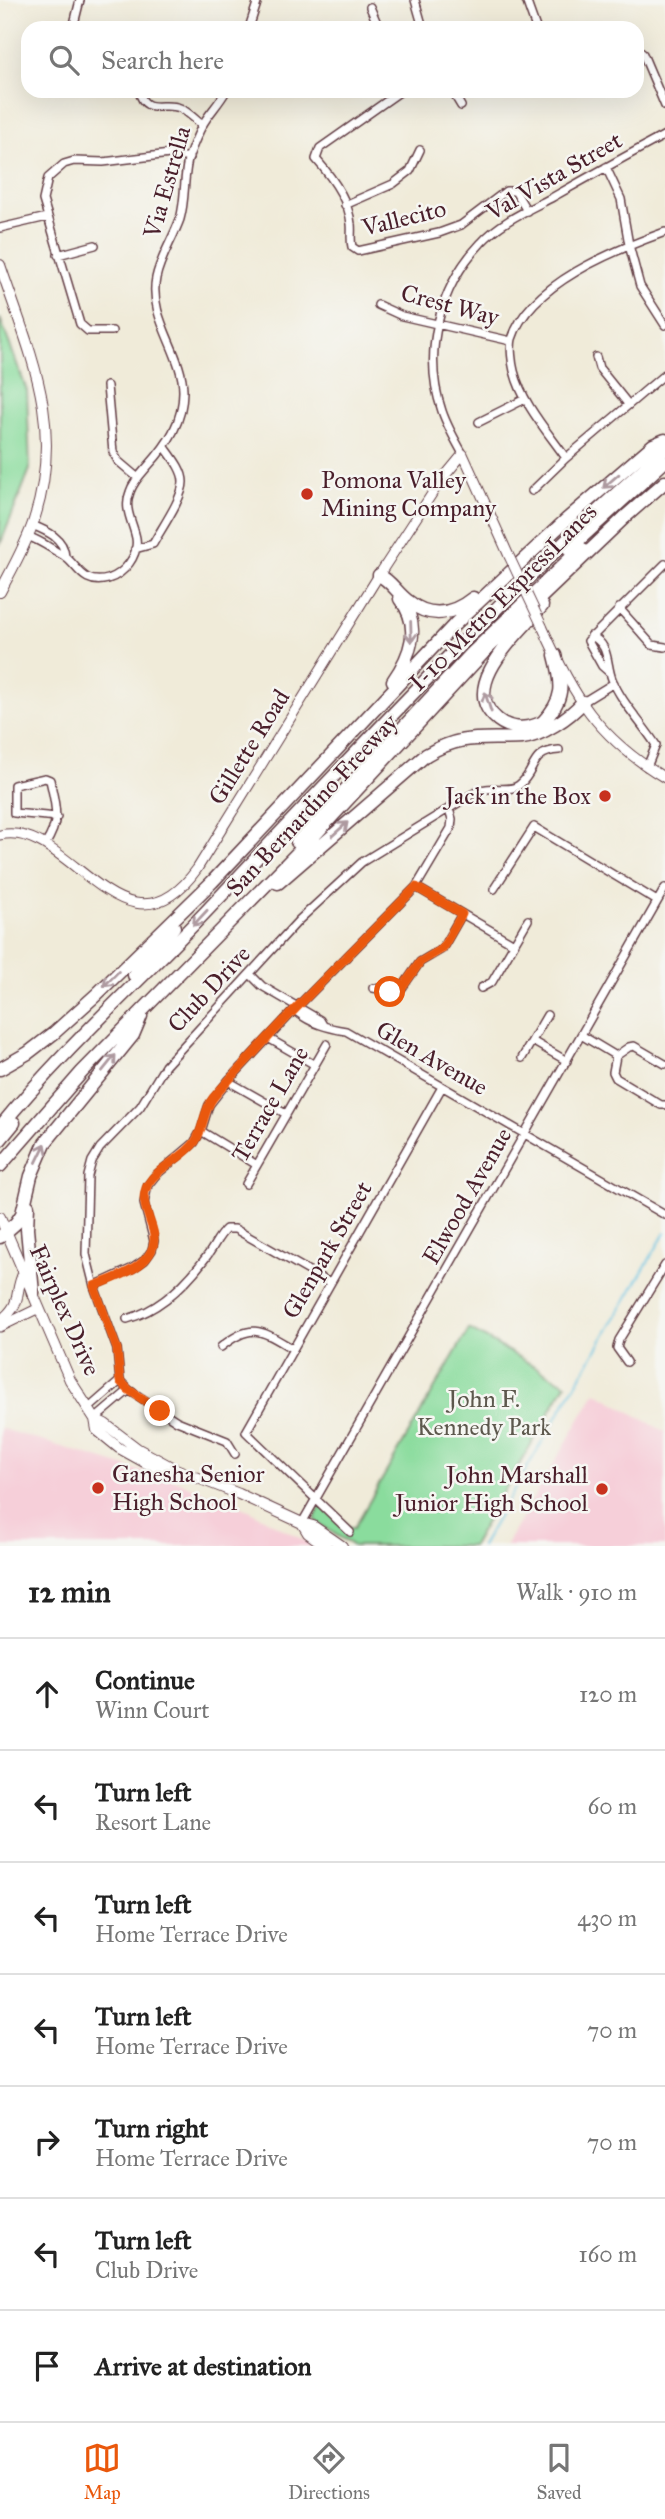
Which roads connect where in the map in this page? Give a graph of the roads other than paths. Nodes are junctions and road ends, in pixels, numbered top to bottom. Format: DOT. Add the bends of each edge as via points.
graph roads {
  1 [pos="80,0"];
  2 [pos="258,0"];
  3 [pos="415,0"];
  4 [pos="526,0"];
  5 [pos="370,8"];
  6 [pos="74,21"];
  7 [pos="251,21"];
  8 [pos="376,21"];
  9 [pos="421,21"];
  10 [pos="534,21"];
  11 [pos="644,56"];
  12 [pos="142,98"];
  13 [pos="221,98"];
  14 [pos="391,98"];
  15 [pos="456,98"];
  16 [pos="461,106"];
  17 [pos="665,106"];
  18 [pos="202,125"];
  19 [pos="665,135"];
  20 [pos="420,150"];
  21 [pos="188,158"];
  22 [pos="606,167"];
  23 [pos="345,205"];
  24 [pos="527,211"];
  25 [pos="47,217"];
  26 [pos="0,228"];
  27 [pos="665,232"];
  28 [pos="95,245"];
  29 [pos="629,245"];
  30 [pos="58,255"];
  31 [pos="0,265"];
  32 [pos="379,305"];
  33 [pos="436,325"];
  34 [pos="665,325"];
  35 [pos="112,331"];
  36 [pos="511,341"];
  37 [pos="596,357"];
  38 [pos="665,374"];
  39 [pos="107,386"];
  40 [pos="525,399"];
  41 [pos="628,404"];
  42 [pos="479,422"];
  43 [pos="665,440"];
  44 [pos="165,447"];
  45 [pos="665,450"];
  46 [pos="463,454"];
  47 [pos="566,458"];
  48 [pos="665,461"];
  49 [pos="665,472"];
  50 [pos="138,478"];
  51 [pos="665,482"];
  52 [pos="532,491"];
  53 [pos="32,525"];
  54 [pos="27,536"];
  55 [pos="55,538"];
  56 [pos="49,546"];
  57 [pos="135,550"];
  58 [pos="65,556"];
  59 [pos="525,558"];
  60 [pos="665,564"];
  61 [pos="575,565"];
  62 [pos="379,575"];
  63 [pos="0,592"];
  64 [pos="619,608"];
  65 [pos="590,636"];
  66 [pos="665,647"];
  67 [pos="606,653"];
  68 [pos="555,655"];
  69 [pos="597,658"];
  70 [pos="610,673"];
  71 [pos="614,683"];
  72 [pos="583,702"];
  73 [pos="542,723"];
  74 [pos="361,724"];
  75 [pos="364,743"];
  76 [pos="559,750"];
  77 [pos="647,767"];
  78 [pos="665,778"];
  79 [pos="449,808"];
  80 [pos="57,817"];
  81 [pos="0,835"];
  82 [pos="45,845"];
  83 [pos="212,882"];
  84 [pos="416,887"];
  85 [pos="665,888"];
  86 [pos="494,889"];
  87 [pos="657,901"];
  88 [pos="462,914"];
  89 [pos="528,920"];
  90 [pos="215,939"];
  91 [pos="514,944"];
  92 [pos="145,974"];
  93 [pos="250,974"];
  94 [pos="373,988"];
  95 [pos="481,988"];
  96 [pos="297,1007"];
  97 [pos="144,1009"];
  98 [pos="547,1015"];
  99 [pos="582,1035"];
  100 [pos="268,1038"];
  101 [pos="79,1040"];
  102 [pos="532,1041"];
  103 [pos="327,1044"];
  104 [pos="616,1056"];
  105 [pos="522,1058"];
  106 [pos="567,1061"];
  107 [pos="665,1064"];
  108 [pos="314,1065"];
  109 [pos="0,1069"];
  110 [pos="228,1081"];
  111 [pos="442,1087"];
  112 [pos="665,1105"];
  113 [pos="286,1114"];
  114 [pos="0,1127"];
  115 [pos="201,1131"];
  116 [pos="525,1134"];
  117 [pos="0,1140"];
  118 [pos="0,1154"];
  119 [pos="257,1164"];
  120 [pos="0,1166"];
  121 [pos="246,1184"];
  122 [pos="27,1198"];
  123 [pos="665,1215"];
  124 [pos="0,1217"];
  125 [pos="3,1234"];
  126 [pos="665,1265"];
  127 [pos="24,1272"];
  128 [pos="330,1283"];
  129 [pos="94,1286"];
  130 [pos="33,1293"];
  131 [pos="39,1308"];
  132 [pos="127,1319"];
  133 [pos="0,1321"];
  134 [pos="0,1327"];
  135 [pos="221,1347"];
  136 [pos="293,1349"];
  137 [pos="627,1362"];
  138 [pos="120,1381"];
  139 [pos="129,1390"];
  140 [pos="88,1409"];
  141 [pos="94,1419"];
  142 [pos="235,1454"];
  143 [pos="315,1499"];
  144 [pos="302,1523"];
  145 [pos="350,1532"];
  146 [pos="326,1546"];
  147 [pos="342,1546"];
  1 -- 6 [label="street"];
  2 -- 7 [label="street"];
  3 -- 9 [label="street"];
  4 -- 10 [label="street"];
  5 -- 8 [label="street"];
  11 -- 17 [label="street"];
  12 -- 18 [label="street" via="149,106 176,106"];
  13 -- 18 [label="street, Via Estrella"];
  14 -- 23 [label="street, Vallecito" via="320,148 316,159"];
  15 -- 16 [label="street"];
  18 -- 21 [label="street, Via Estrella"];
  19 -- 22 [label="street, Val Vista Street"];
  20 -- 23 [label="street" via="410,171 393,184"];
  21 -- 25 [label="street" via="170,154 64,164 44,188"];
  21 -- 44 [label="street, Via Estrella" via="180,217 156,279 158,312 181,373 183,391 177,426"];
  22 -- 24 [label="street, Val Vista Street"];
  22 -- 29 [label="street" via="621,199"];
  23 -- 24 [label="street, Vallecito" via="352,247 358,251 461,225 506,191 515,191"];
  24 -- 33 [label="street, Val Vista Street" via="482,242 469,258 446,294"];
  25 -- 26 [label="street"];
  25 -- 30 [label="street"];
  27 -- 29 [label="street"];
  28 -- 30 [label="street"];
  29 -- 34 [label="street" via="640,286"];
  29 -- 36 [label="street" via="551,287 527,312"];
  30 -- 35 [label="street" via="80,324 88,331"];
  31 -- 53 [label="main road" via="45,409 46,463"];
  32 -- 33 [label="street, Crest Way"];
  33 -- 36 [label="street, Crest Way"];
  33 -- 46 [label="street, Val Vista Street" via="435,382 442,410"];
  36 -- 40 [label="street" via="514,371"];
  37 -- 41 [label="street" via="599,368"];
  38 -- 41 [label="street"];
  39 -- 50 [label="street" via="113,452"];
  40 -- 42 [label="street"];
  40 -- 47 [label="street"];
  41 -- 47 [label="street"];
  43 -- 59 [label="highway, one-way" via="615,477"];
  44 -- 50 [label="street, Via Estrella"];
  44 -- 57 [label="street" via="183,481 180,493 153,544"];
  45 -- 75 [label="highway, San Bernardino Freeway" via="560,545"];
  46 -- 62 [label="street, Gillette Road"];
  46 -- 68 [label="street, bridge"];
  47 -- 52 [label="street"];
  48 -- 75 [label="highway, I-10 Metro ExpressLanes" via="540,576 385,734"];
  49 -- 118 [label="highway, I-10 Metro ExpressLanes" via="471,654 273,867 72,1070"];
  50 -- 57 [label="street, Via Estrella" via="127,503"];
  51 -- 61 [label="highway, San Bernardino Freeway"];
  53 -- 54 [label="main road"];
  53 -- 55 [label="street"];
  54 -- 56 [label="street"];
  54 -- 63 [label="main road"];
  55 -- 56 [label="street"];
  55 -- 58 [label="street"];
  56 -- 58 [label="street"];
  57 -- 58 [label="street" via="122,572 103,580 81,574"];
  59 -- 62 [label="highway" via="463,606 444,613 417,607"];
  59 -- 74 [label="highway"];
  60 -- 64 [label="street"];
  73 -- 61 [label="highway, one-way" via="518,728 500,722 487,706 484,685 492,664"];
  61 -- 90 [label="highway, San Bernardino Freeway" via="487,649"];
  62 -- 74 [label="highway, one-way" via="405,605 412,623 412,643 404,665"];
  62 -- 82 [label="street, Gillette Road" via="197,869 177,891 141,902 116,897"];
  64 -- 65 [label="street"];
  64 -- 66 [label="street" via="652,645"];
  65 -- 67 [label="street"];
  65 -- 69 [label="street"];
  67 -- 69 [label="street"];
  67 -- 70 [label="street"];
  68 -- 72 [label="street"];
  68 -- 73 [label="highway" via="562,688 553,711"];
  69 -- 70 [label="street"];
  70 -- 71 [label="street"];
  71 -- 72 [label="street"];
  71 -- 77 [label="street" via="656,745"];
  72 -- 73 [label="highway" via="573,703"];
  72 -- 77 [label="street" via="614,742"];
  90 -- 72 [label="highway, one-way" via="426,755 477,737 531,736"];
  74 -- 83 [label="highway"];
  75 -- 92 [label="highway, San Bernardino Freeway, one-way"];
  76 -- 79 [label="street, Club Drive" via="535,760 518,786 479,791"];
  77 -- 78 [label="street"];
  79 -- 84 [label="street" via="451,828"];
  79 -- 93 [label="street, Club Drive" via="362,862 299,920"];
  80 -- 80 [label="street" via="50,780 14,785 14,813"];
  80 -- 82 [label="street"];
  81 -- 82 [label="street, Gillette Road" via="25,834"];
  83 -- 101 [label="highway"];
  83 -- 109 [label="highway, one-way" via="54,1033"];
  84 -- 88 [label="street"];
  84 -- 96 [label="street"];
  85 -- 87 [label="street, Elwood Avenue"];
  86 -- 87 [label="street" via="534,827"];
  87 -- 99 [label="street, Elwood Avenue"];
  88 -- 91 [label="street"];
  88 -- 94 [label="street" via="442,949 420,962 402,988 397,992"];
  89 -- 91 [label="street"];
  90 -- 97 [label="highway, San Bernardino Freeway"];
  91 -- 95 [label="street" via="492,982"];
  92 -- 101 [label="highway, San Bernardino Freeway"];
  92 -- 117 [label="highway" via="138,991"];
  93 -- 96 [label="street, Glen Avenue"];
  93 -- 129 [label="street, Club Drive" via="165,1066 140,1107 92,1161 85,1234"];
  96 -- 100 [label="street"];
  96 -- 111 [label="street, Glen Avenue" via="298,1012 346,1031"];
  97 -- 120 [label="highway, San Bernardino Freeway"];
  122 -- 97 [label="highway, one-way" via="46,1143 133,1035"];
  98 -- 102 [label="street"];
  99 -- 104 [label="street"];
  99 -- 106 [label="street, Elwood Avenue"];
  100 -- 108 [label="street"];
  100 -- 110 [label="street"];
  101 -- 114 [label="highway, San Bernardino Freeway"];
  102 -- 105 [label="street"];
  102 -- 106 [label="street"];
  103 -- 108 [label="street, Terrace Lane"];
  104 -- 107 [label="street" via="634,1046"];
  104 -- 112 [label="street" via="616,1079"];
  106 -- 116 [label="street, Elwood Avenue"];
  108 -- 113 [label="street, Terrace Lane"];
  110 -- 113 [label="street"];
  110 -- 115 [label="street" via="209,1105"];
  111 -- 116 [label="street, Glen Avenue"];
  111 -- 128 [label="street, Glenpark Street"];
  113 -- 119 [label="street, Terrace Lane"];
  115 -- 119 [label="street"];
  115 -- 129 [label="street" via="186,1152 156,1175 144,1194 153,1228 152,1250 133,1268"];
  116 -- 123 [label="street, Glen Avenue"];
  116 -- 143 [label="street, Elwood Avenue"];
  119 -- 121 [label="street, Terrace Lane"];
  122 -- 125 [label="highway" via="22,1214"];
  122 -- 130 [label="highway"];
  124 -- 125 [label="main road, Fairplex Drive"];
  125 -- 127 [label="main road, Fairplex Drive"];
  126 -- 137 [label="street" via="620,1340 617,1348"];
  127 -- 130 [label="main road, Fairplex Drive"];
  127 -- 133 [label="main road" via="17,1302"];
  128 -- 132 [label="street" via="235,1229 226,1229 172,1294"];
  128 -- 136 [label="street, Glenpark Street"];
  129 -- 138 [label="street, Club Drive" via="117,1349"];
  130 -- 131 [label="main road, Fairplex Drive"];
  131 -- 134 [label="street"];
  131 -- 140 [label="main road, Fairplex Drive" via="70,1380"];
  135 -- 136 [label="street" via="253,1329"];
  136 -- 143 [label="street, Glenpark Street" via="246,1432"];
  138 -- 139 [label="street"];
  138 -- 140 [label="street"];
  139 -- 141 [label="street"];
  139 -- 142 [label="street" via="177,1421 227,1441"];
  140 -- 141 [label="main road, Fairplex Drive"];
  141 -- 144 [label="main road, Fairplex Drive" via="173,1468"];
  143 -- 144 [label="street, Elwood Avenue"];
  143 -- 145 [label="street"];
  144 -- 146 [label="main road, Fairplex Drive"];
  144 -- 147 [label="main road, Fairplex Drive"];
}
